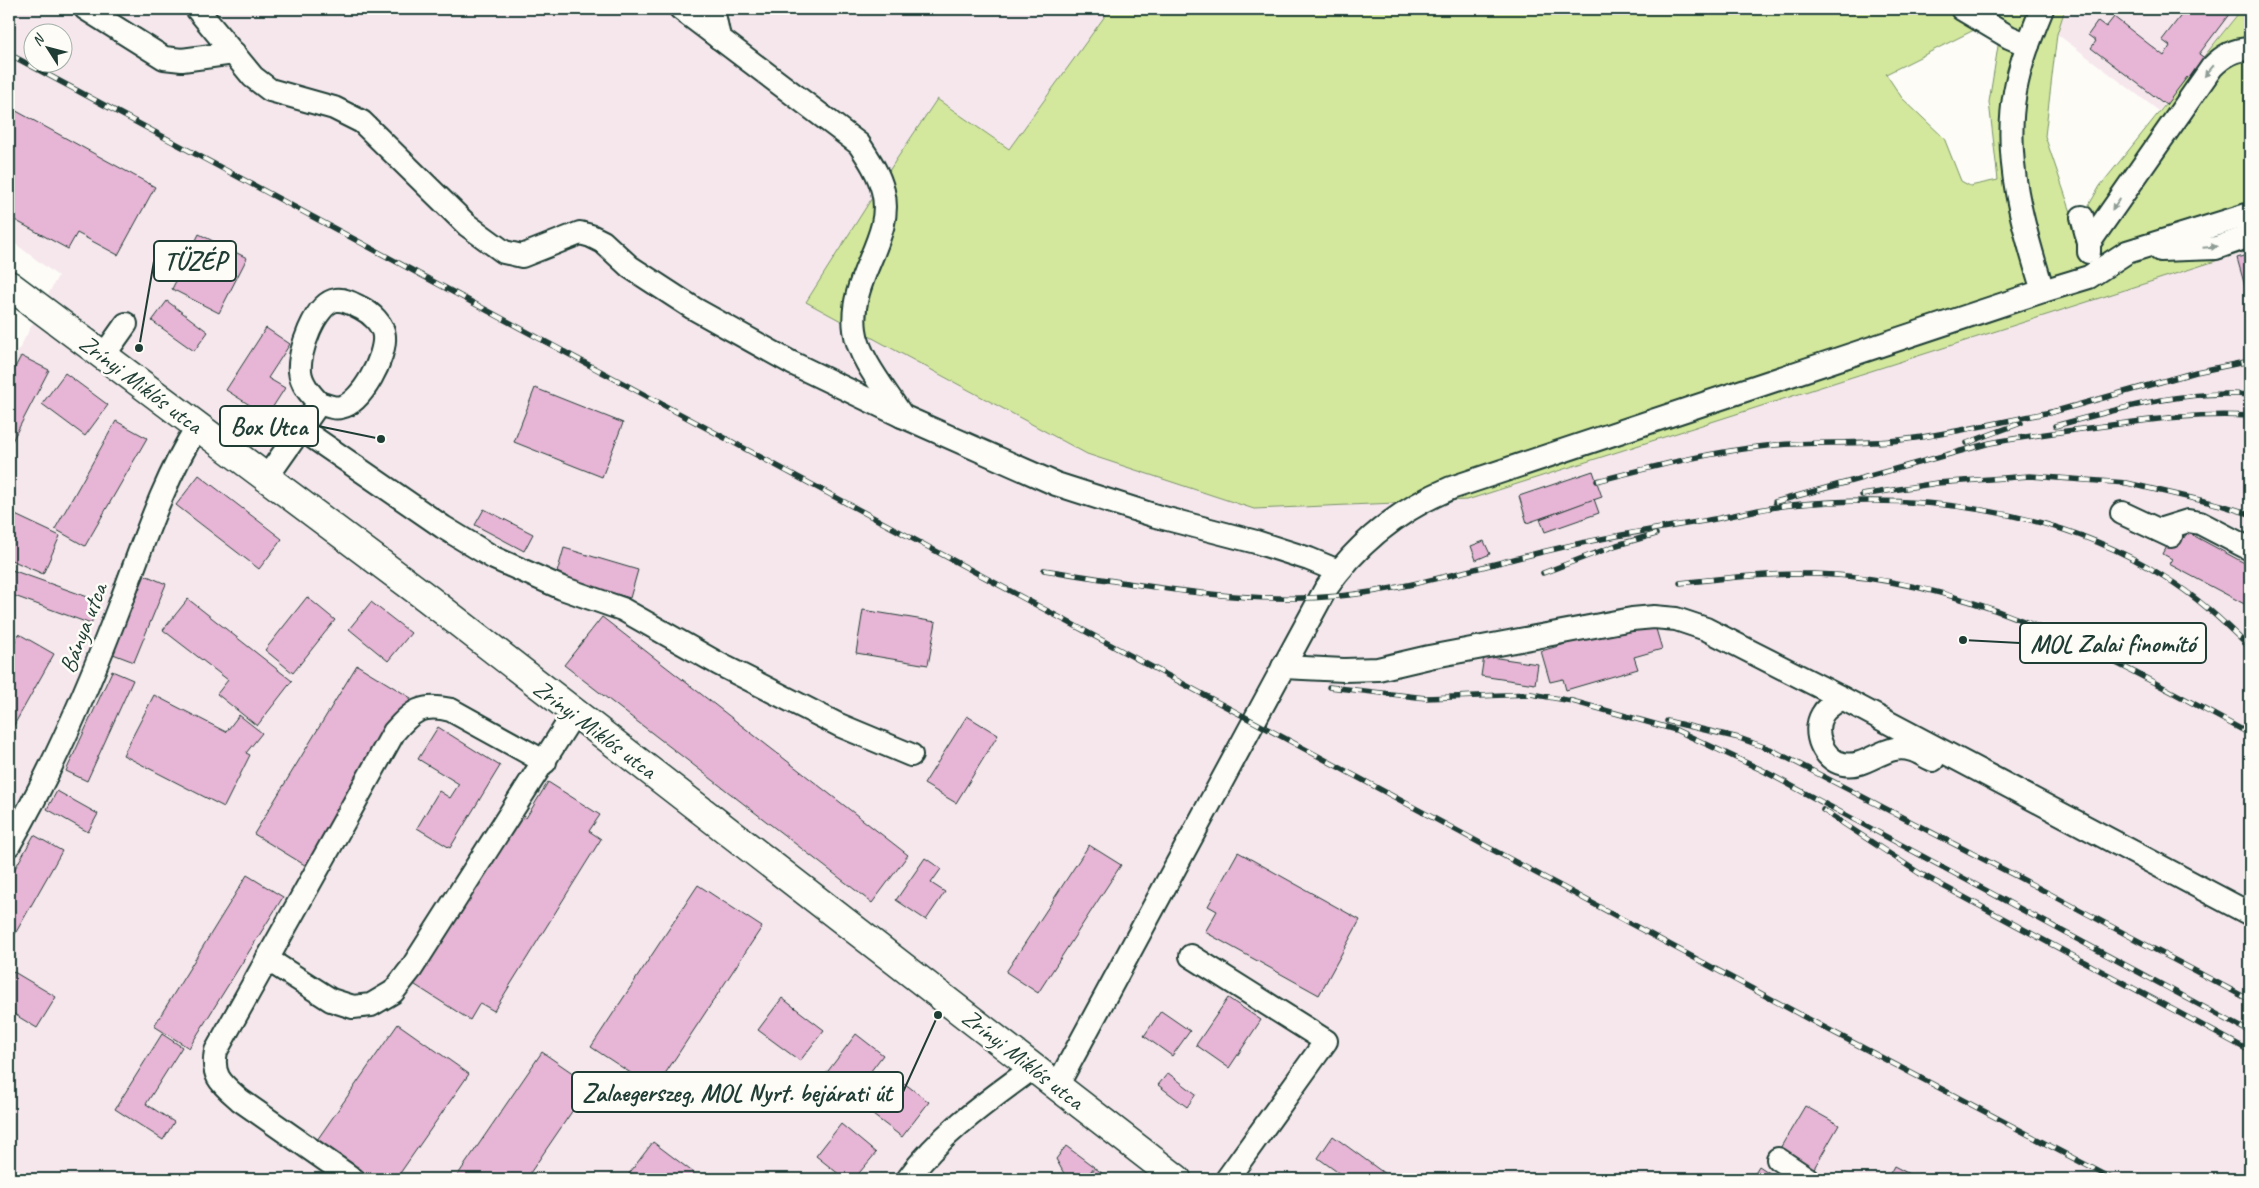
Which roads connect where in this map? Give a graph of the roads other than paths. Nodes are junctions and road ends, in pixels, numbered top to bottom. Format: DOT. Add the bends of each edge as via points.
graph roads {
  1 [pos="86,9"];
  2 [pos="197,9"];
  3 [pos="681,9"];
  4 [pos="714,9"];
  5 [pos="2042,9"];
  6 [pos="1976,13"];
  7 [pos="719,38"];
  8 [pos="2028,45"];
  9 [pos="2250,49"];
  10 [pos="234,53"];
  11 [pos="2250,214"];
  12 [pos="2082,217"];
  13 [pos="2250,236"];
  14 [pos="2090,243"];
  15 [pos="2127,252"];
  16 [pos="2089,277"];
  17 [pos="9,285"];
  18 [pos="2042,291"];
  19 [pos="126,324"];
  20 [pos="104,355"];
  21 [pos="319,403"];
  22 [pos="902,416"];
  23 [pos="197,427"];
  24 [pos="301,429"];
  25 [pos="267,477"];
  26 [pos="2122,513"];
  27 [pos="2250,550"];
  28 [pos="1338,571"];
  29 [pos="1284,667"];
  30 [pos="1842,698"];
  31 [pos="575,712"];
  32 [pos="911,755"];
  33 [pos="545,762"];
  34 [pos="2020,794"];
  35 [pos="9,845"];
  36 [pos="2250,914"];
  37 [pos="1191,956"];
  38 [pos="267,959"];
  39 [pos="1034,1067"];
  40 [pos="1057,1086"];
  41 [pos="1778,1159"];
  42 [pos="353,1179"];
  43 [pos="908,1179"];
  44 [pos="1177,1179"];
  45 [pos="1227,1179"];
  46 [pos="1808,1179"];
  1 -- 10 [label="street" via="164,58 182,60"];
  2 -- 10 [label="street"];
  3 -- 7 [label="street"];
  4 -- 7 [label="street"];
  5 -- 8 [label="street"];
  6 -- 8 [label="street"];
  7 -- 22 [label="street" via="859,144 878,175 886,210 882,231 859,283 855,331 864,359"];
  8 -- 18 [label="street" via="2015,92 2012,147 2014,180"];
  9 -- 14 [label="street, one-way" via="2232,52 2212,67"];
  10 -- 22 [label="street" via="253,77 270,90 334,108 362,122 467,225 504,252 522,256 580,233 591,236 603,242 630,267 693,308 792,363"];
  11 -- 15 [label="street"];
  12 -- 14 [label="street"];
  15 -- 13 [label="street, one-way" via="2216,248"];
  14 -- 16 [label="street"];
  15 -- 16 [label="street"];
  16 -- 18 [label="street"];
  17 -- 20 [label="main road, Zrínyi Miklós utca"];
  18 -- 28 [label="street" via="1451,488 1420,502 1381,528"];
  19 -- 20 [label="street"];
  20 -- 23 [label="main road, Zrínyi Miklós utca"];
  21 -- 21 [label="street" via="333,408 351,403 358,397 382,356 382,327 374,318 343,301 330,302 318,313 301,360 300,371 308,392"];
  21 -- 24 [label="street"];
  22 -- 28 [label="street" via="1056,484 1156,516 1256,542"];
  23 -- 25 [label="main road, Zrínyi Miklós utca"];
  23 -- 35 [label="street, Bánya utca" via="182,450 90,683 30,809"];
  24 -- 25 [label="street"];
  24 -- 32 [label="street" via="443,527 494,558 562,588 622,609 719,664 840,725"];
  25 -- 31 [label="main road, Zrínyi Miklós utca"];
  26 -- 27 [label="street" via="2165,533 2188,521 2200,523"];
  28 -- 29 [label="street"];
  29 -- 30 [label="street" via="1378,669 1429,656 1654,617 1676,619 1706,629"];
  29 -- 40 [label="street"];
  30 -- 34 [label="street"];
  30 -- 34 [label="street" via="1822,714 1817,729 1820,743 1840,763 1852,765 1891,748 1911,749 1997,792"];
  31 -- 33 [label="street"];
  31 -- 39 [label="main road, Zrínyi Miklós utca"];
  33 -- 38 [label="street" via="393,992 371,1005 353,1007 331,1000"];
  33 -- 38 [label="street" via="451,710 435,706 418,710 405,719 394,732"];
  34 -- 36 [label="street"];
  37 -- 45 [label="street" via="1326,1041"];
  38 -- 42 [label="street" via="216,1051 213,1065 218,1078 240,1100"];
  39 -- 40 [label="main road, Zrínyi Miklós utca"];
  39 -- 43 [label="street" via="975,1111 929,1152"];
  40 -- 44 [label="main road, Zrínyi Miklós utca"];
  41 -- 46 [label="street"];
}
